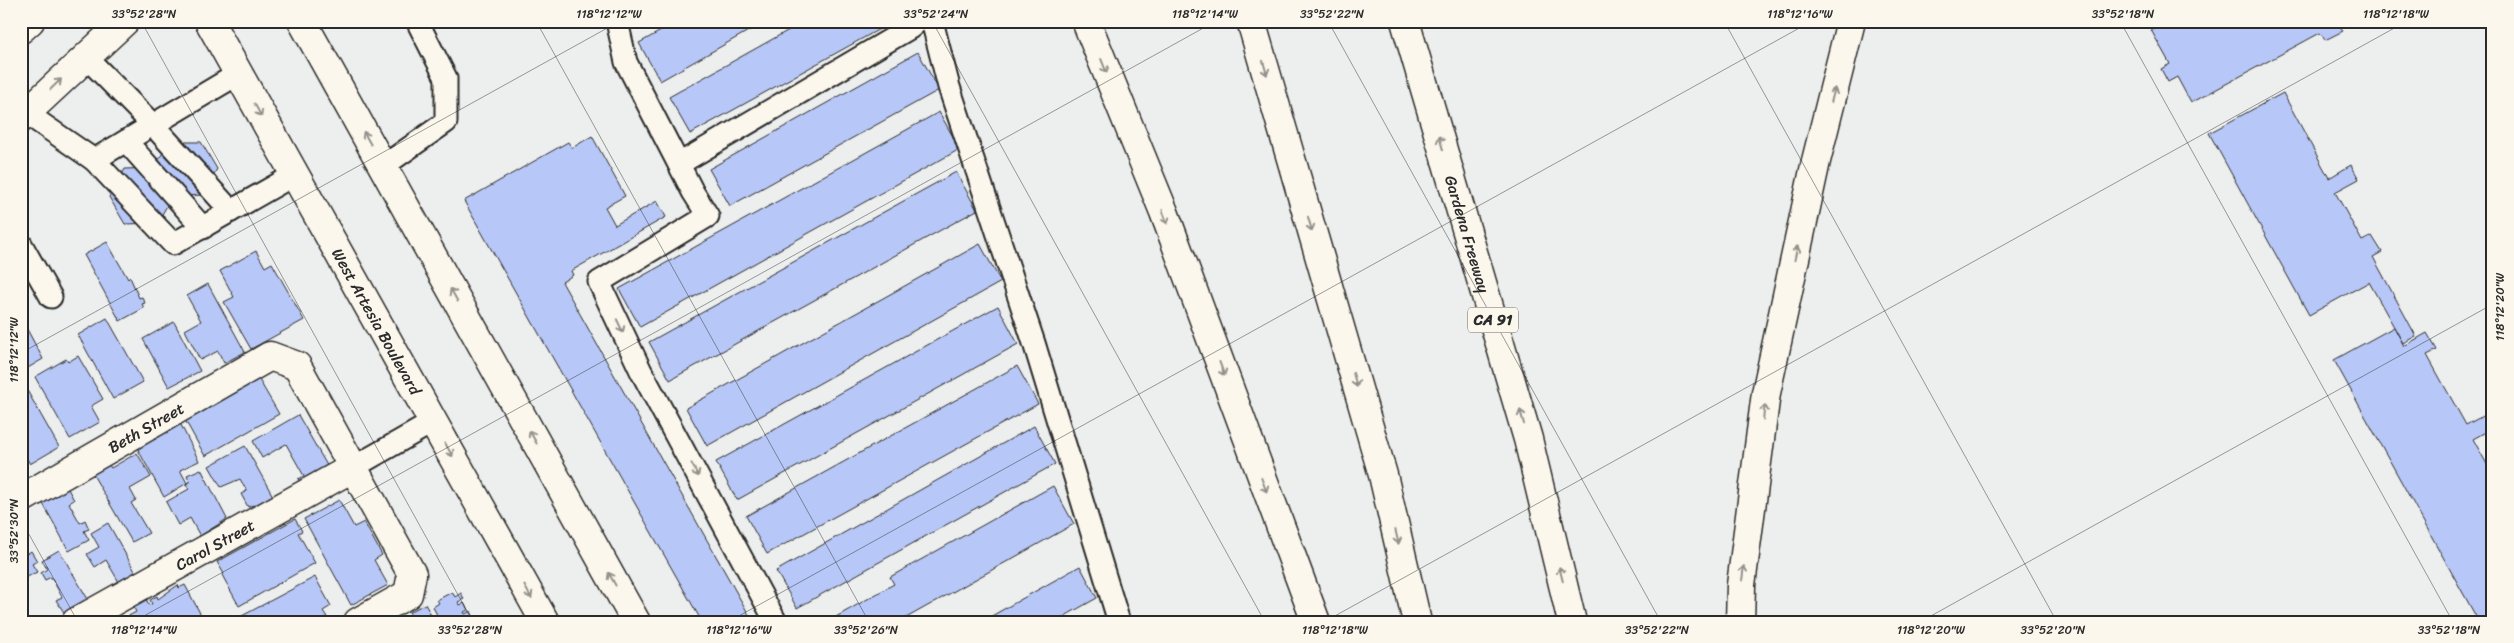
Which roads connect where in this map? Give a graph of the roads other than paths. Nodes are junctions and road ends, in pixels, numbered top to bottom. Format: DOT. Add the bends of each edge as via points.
graph roads {
  1 [pos="30,21"];
  2 [pos="125,21"];
  3 [pos="208,21"];
  4 [pos="417,21"];
  5 [pos="617,21"];
  6 [pos="918,21"];
  7 [pos="932,21"];
  8 [pos="1086,21"];
  9 [pos="1251,21"];
  10 [pos="1405,21"];
  11 [pos="1851,21"];
  12 [pos="310,25"];
  13 [pos="21,30"];
  14 [pos="85,56"];
  15 [pos="238,74"];
  16 [pos="24,116"];
  17 [pos="152,125"];
  18 [pos="126,141"];
  19 [pos="94,160"];
  20 [pos="679,164"];
  21 [pos="382,166"];
  22 [pos="294,175"];
  23 [pos="231,211"];
  24 [pos="202,228"];
  25 [pos="21,244"];
  26 [pos="51,297"];
  27 [pos="433,422"];
  28 [pos="354,467"];
  29 [pos="21,499"];
  30 [pos="76,622"];
  31 [pos="358,622"];
  32 [pos="545,622"];
  33 [pos="636,622"];
  34 [pos="776,622"];
  35 [pos="1119,622"];
  36 [pos="1316,622"];
  37 [pos="1417,622"];
  38 [pos="1572,622"];
  39 [pos="1740,622"];
  1 -- 13 [label="main road"];
  2 -- 14 [label="main road"];
  3 -- 15 [label="main road, West Artesia Boulevard"];
  4 -- 21 [label="lane" via="446,78 446,122"];
  5 -- 20 [label="lane" via="626,62"];
  6 -- 20 [label="lane"];
  7 -- 35 [label="lane" via="949,87 1034,343"];
  8 -- 36 [label="main road, one-way" via="1164,212"];
  9 -- 37 [label="main road, one-way" via="1383,475"];
  38 -- 10 [label="main road, Gardena Freeway / CA 91, one-way" via="1528,439"];
  39 -- 11 [label="main road, one-way" via="1741,585 1766,393 1816,161"];
  21 -- 12 [label="main road, one-way"];
  16 -- 14 [label="main road, one-way"];
  14 -- 17 [label="lane"];
  15 -- 17 [label="lane"];
  15 -- 22 [label="main road, West Artesia Boulevard, one-way"];
  16 -- 19 [label="lane"];
  17 -- 18 [label="lane"];
  17 -- 23 [label="lane"];
  18 -- 19 [label="lane"];
  18 -- 24 [label="lane"];
  19 -- 24 [label="lane" via="173,244"];
  20 -- 34 [label="lane, one-way" via="708,216 599,282 641,371"];
  33 -- 21 [label="main road, one-way"];
  22 -- 23 [label="lane"];
  22 -- 27 [label="main road, West Artesia Boulevard"];
  23 -- 24 [label="lane"];
  25 -- 26 [label="lane"];
  27 -- 28 [label="lane"];
  27 -- 32 [label="main road, West Artesia Boulevard, one-way"];
  28 -- 29 [label="main road, Beth Street" via="297,366 270,356"];
  28 -- 30 [label="main road, Carol Street"];
  28 -- 31 [label="main road" via="412,574 408,594"];
}
